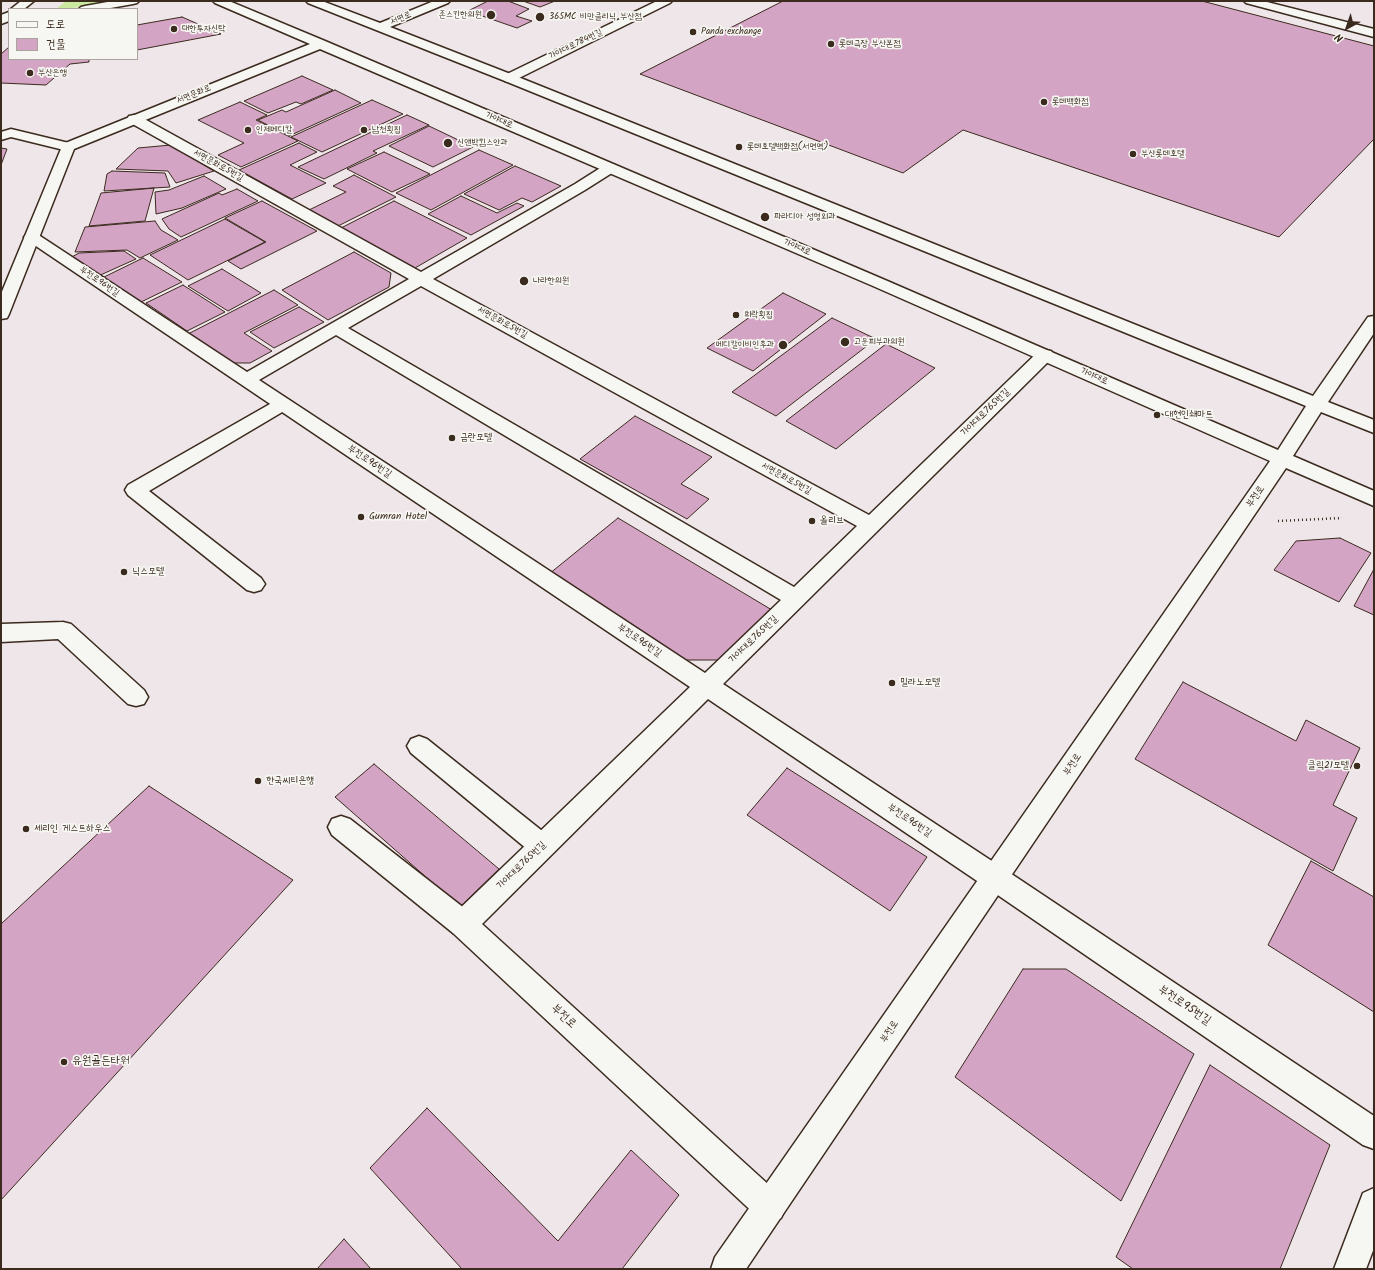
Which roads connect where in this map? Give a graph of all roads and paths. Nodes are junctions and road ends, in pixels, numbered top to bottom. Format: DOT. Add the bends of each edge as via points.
graph roads {
  1 [pos="28,1"];
  2 [pos="133,1"];
  3 [pos="219,1"];
  4 [pos="312,1"];
  5 [pos="444,1"];
  6 [pos="666,1"];
  7 [pos="1250,1"];
  8 [pos="1300,2"];
  9 [pos="18,8"];
  10 [pos="91,8"];
  11 [pos="1290,11"];
  12 [pos="381,27"];
  13 [pos="1374,33"];
  14 [pos="321,44"];
  15 [pos="509,78"];
  16 [pos="134,119"];
  17 [pos="1,136"];
  18 [pos="68,146"];
  19 [pos="610,168"];
  20 [pos="32,237"];
  21 [pos="421,279"];
  22 [pos="7,286"];
  23 [pos="1,314"];
  24 [pos="1374,321"];
  25 [pos="335,328"];
  26 [pos="1045,355"];
  27 [pos="246,380"];
  28 [pos="283,404"];
  29 [pos="1317,404"];
  30 [pos="1374,427"];
  31 [pos="1282,459"];
  32 [pos="1374,499"];
  33 [pos="1343,518"];
  34 [pos="1277,521"];
  35 [pos="871,525"];
  36 [pos="254,584"];
  37 [pos="796,598"];
  38 [pos="1,633"];
  39 [pos="706,686"];
  40 [pos="136,697"];
  41 [pos="419,746"];
  42 [pos="341,827"];
  43 [pos="542,846"];
  44 [pos="995,878"];
  45 [pos="463,924"];
  46 [pos="1374,1134"];
  47 [pos="1374,1204"];
  48 [pos="770,1207"];
  49 [pos="727,1269"];
  50 [pos="1350,1269"];
  1 -- 9 [label="street"];
  2 -- 10 [label="street"];
  3 -- 14 [label="street, 가야대로"];
  4 -- 12 [label="street"];
  5 -- 12 [label="street, 서면로"];
  6 -- 15 [label="street, 가야대로784번길"];
  7 -- 11 [label="street"];
  8 -- 11 [label="street"];
  11 -- 13 [label="street"];
  12 -- 15 [label="street"];
  14 -- 16 [label="street, 서면문화로"];
  14 -- 19 [label="street, 가야대로"];
  15 -- 29 [label="street"];
  16 -- 18 [label="street, 서면문화로"];
  16 -- 21 [label="street, 서면문화로5번길"];
  17 -- 18 [label="street" via="11,133"];
  18 -- 20 [label="street"];
  19 -- 21 [label="street"];
  19 -- 26 [label="street, 가야대로"];
  20 -- 22 [label="street"];
  20 -- 27 [label="street, 부전로96번길"];
  21 -- 25 [label="street"];
  21 -- 35 [label="street, 서면문화로5번길"];
  22 -- 23 [label="street"];
  24 -- 29 [label="street, 부전로"];
  25 -- 27 [label="street"];
  25 -- 37 [label="street"];
  26 -- 31 [label="street, 가야대로"];
  26 -- 35 [label="street, 가야대로765번길"];
  27 -- 28 [label="street, 부전로96번길"];
  28 -- 36 [label="street" via="135,490"];
  28 -- 39 [label="street, 부전로96번길"];
  29 -- 30 [label="street"];
  29 -- 31 [label="street, 부전로"];
  31 -- 32 [label="street, 가야대로"];
  31 -- 44 [label="street, 부전로"];
  33 -- 34 [label="path"];
  35 -- 37 [label="street, 가야대로765번길"];
  37 -- 39 [label="street, 가야대로765번길"];
  38 -- 40 [label="street" via="63,630"];
  39 -- 43 [label="street, 가야대로765번길"];
  39 -- 44 [label="street, 부전로96번길"];
  41 -- 43 [label="street"];
  42 -- 45 [label="street, 부전로"];
  43 -- 45 [label="street, 가야대로765번길"];
  44 -- 46 [label="street, 부전로95번길"];
  44 -- 48 [label="street, 부전로"];
  45 -- 48 [label="street, 부전로"];
  47 -- 50 [label="street"];
  48 -- 49 [label="street, 부전로"];
}
